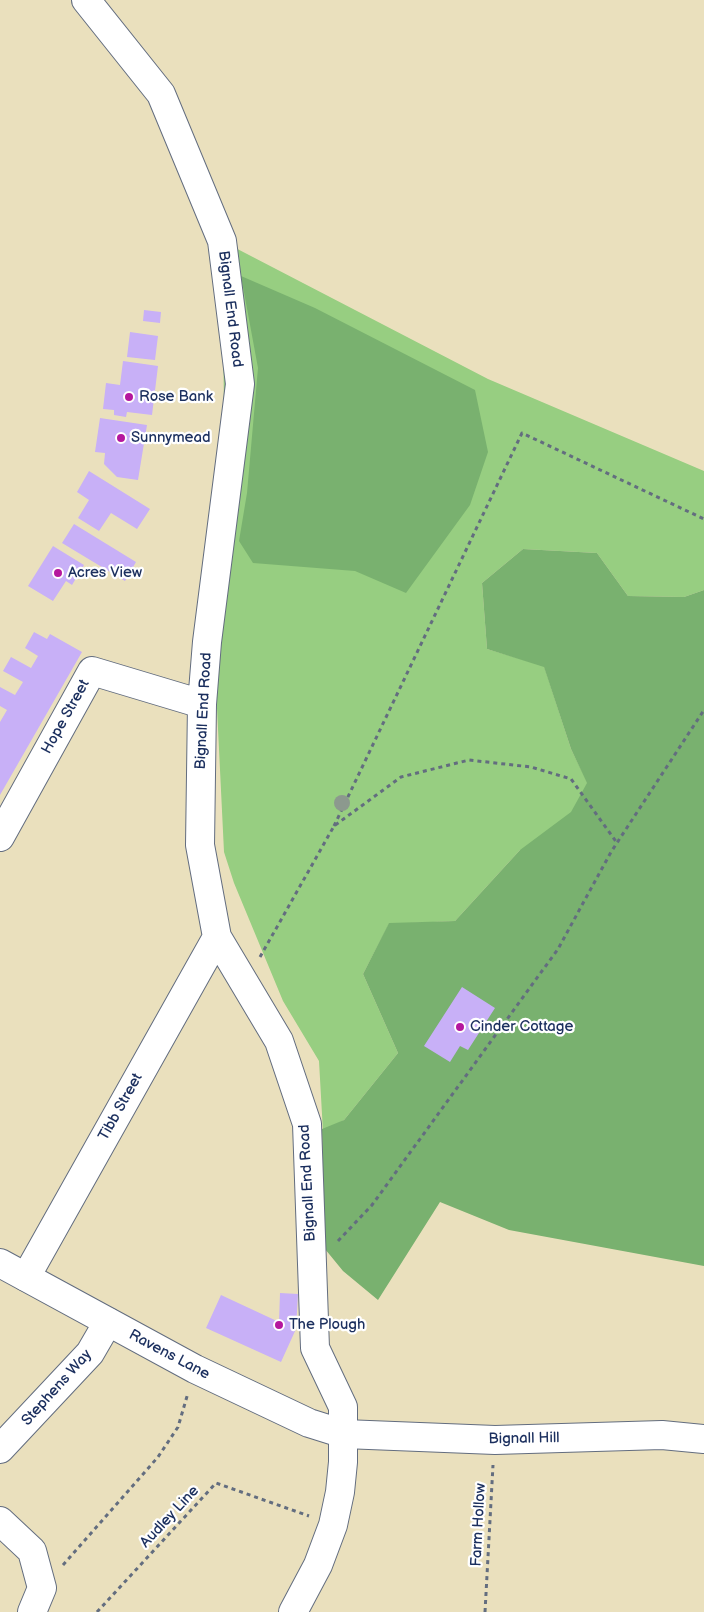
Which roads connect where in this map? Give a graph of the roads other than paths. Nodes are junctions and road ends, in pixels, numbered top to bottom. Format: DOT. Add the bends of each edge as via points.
graph roads {
  1 [pos="86,0"];
  2 [pos="202,704"];
  3 [pos="0,837"];
  4 [pos="217,937"];
  5 [pos="0,1263"];
  6 [pos="26,1277"];
  7 [pos="108,1322"];
  8 [pos="344,1434"];
  9 [pos="704,1439"];
  10 [pos="0,1449"];
  11 [pos="0,1522"];
  12 [pos="37,1600"];
  13 [pos="293,1612"];
  1 -- 2 [label="street, Bignall End Road" via="161,94 222,242 240,384"];
  2 -- 3 [label="street, Hope Street" via="92,671"];
  2 -- 4 [label="street, Bignall End Road" via="200,845"];
  4 -- 6 [label="street, Tibb Street"];
  4 -- 8 [label="street, Bignall End Road" via="279,1040 307,1124 315,1348 343,1407"];
  5 -- 6 [label="street, Ravens Lane"];
  6 -- 7 [label="street, Ravens Lane"];
  7 -- 8 [label="street, Ravens Lane" via="195,1369 300,1419"];
  7 -- 10 [label="street, Stephens Way" via="90,1353"];
  8 -- 9 [label="street, Bignall Hill" via="495,1440 662,1435"];
  8 -- 13 [label="street, Bignall End Road" via="340,1492 333,1525 318,1565"];
  11 -- 12 [label="street" via="32,1551"];
}
